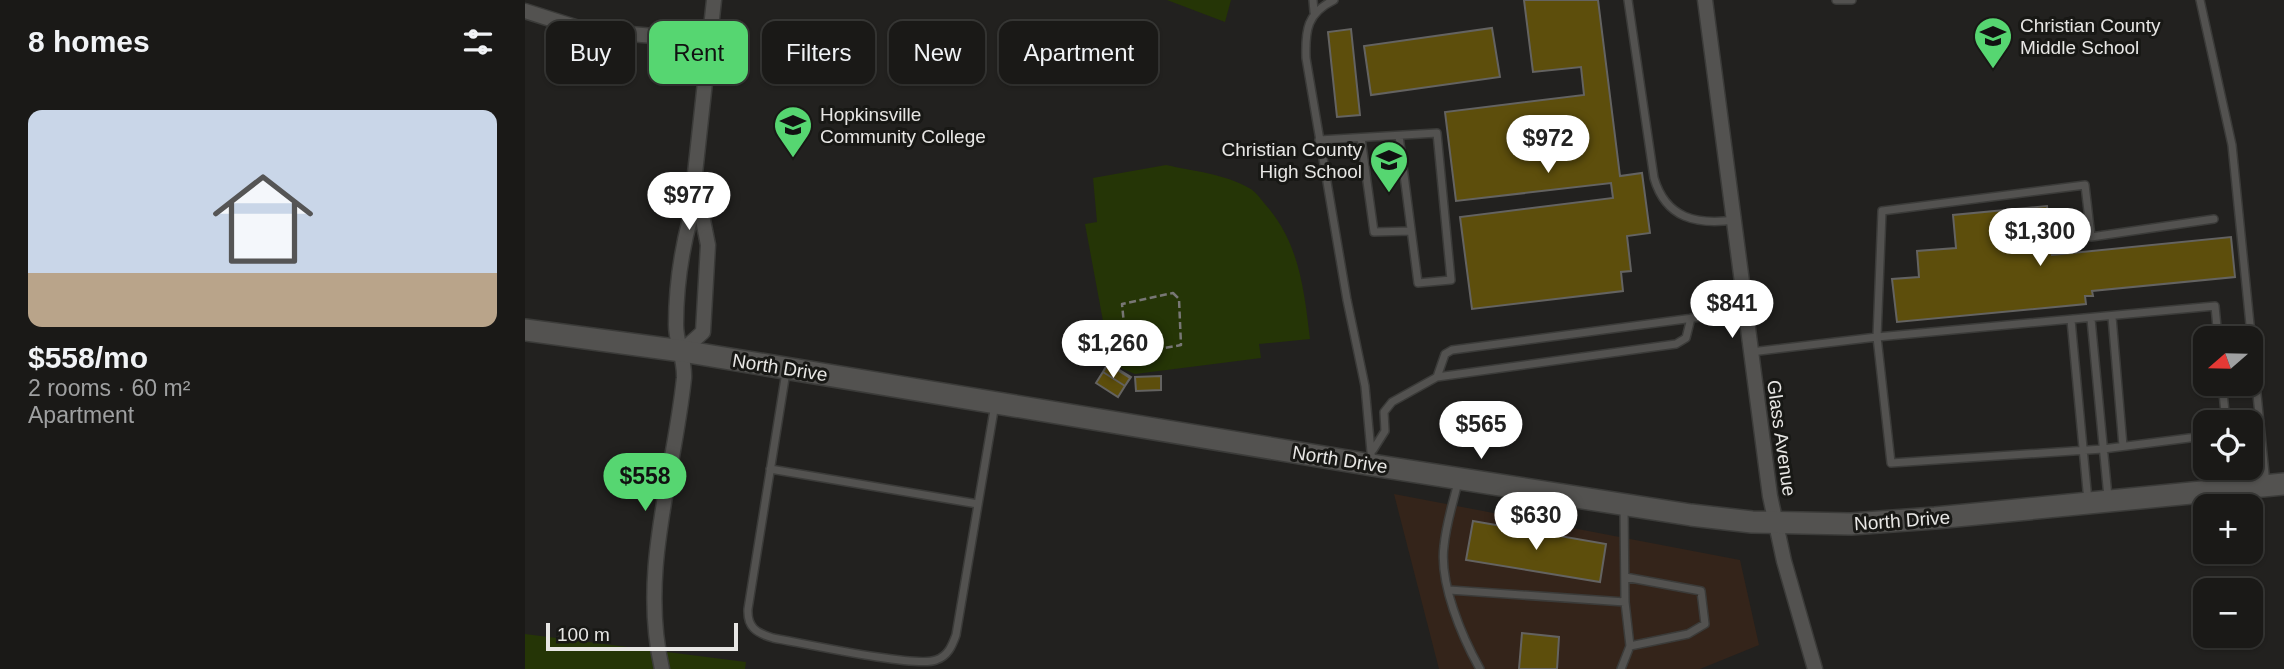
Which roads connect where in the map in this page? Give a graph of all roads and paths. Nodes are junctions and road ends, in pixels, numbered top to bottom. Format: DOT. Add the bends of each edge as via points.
graph roads {
  1 [pos="714,0"];
  2 [pos="1313,0"];
  3 [pos="1333,0"];
  4 [pos="1628,0"];
  5 [pos="1705,0"];
  6 [pos="1836,0"];
  7 [pos="1852,0"];
  8 [pos="2200,0"];
  9 [pos="525,11"];
  10 [pos="1314,12"];
  11 [pos="712,21"];
  12 [pos="649,36"];
  13 [pos="706,84"];
  14 [pos="701,120"];
  15 [pos="1399,136"];
  16 [pos="1361,138"];
  17 [pos="1319,140"];
  18 [pos="1735,219"];
  19 [pos="2214,219"];
  20 [pos="1411,231"];
  21 [pos="1746,311"];
  22 [pos="2112,317"];
  23 [pos="1691,318"];
  24 [pos="2091,319"];
  25 [pos="2071,320"];
  26 [pos="2217,326"];
  27 [pos="525,330"];
  28 [pos="1877,337"];
  29 [pos="682,351"];
  30 [pos="1751,352"];
  31 [pos="1129,356"];
  32 [pos="787,368"];
  33 [pos="1437,377"];
  34 [pos="995,402"];
  35 [pos="2193,437"];
  36 [pos="2123,446"];
  37 [pos="2103,449"];
  38 [pos="2084,450"];
  39 [pos="1372,458"];
  40 [pos="770,469"];
  41 [pos="1459,478"];
  42 [pos="2275,484"];
  43 [pos="2098,503"];
  44 [pos="978,504"];
  45 [pos="1624,505"];
  46 [pos="1776,523"];
  47 [pos="1625,577"];
  48 [pos="1449,590"];
  49 [pos="1625,602"];
  50 [pos="1630,646"];
  51 [pos="662,669"];
  52 [pos="1480,669"];
  53 [pos="1621,669"];
  54 [pos="1815,669"];
  1 -- 11 [label="street"];
  2 -- 10 [label="lane"];
  3 -- 10 [label="lane"];
  4 -- 18 [label="lane" via="1660,196 1672,210 1696,222"];
  5 -- 18 [label="street, Glass Avenue"];
  6 -- 7 [label="lane"];
  8 -- 42 [label="lane" via="2232,145"];
  9 -- 12 [label="street" via="585,30"];
  10 -- 17 [label="lane" via="1307,26 1306,58"];
  13 -- 14 [label="street"];
  14 -- 29 [label="street" via="682,252 676,328"];
  14 -- 29 [label="street" via="700,205 708,245 703,332"];
  15 -- 16 [label="lane"];
  15 -- 20 [label="lane"];
  15 -- 20 [label="lane" via="1437,133 1451,280 1418,283"];
  16 -- 17 [label="lane"];
  16 -- 20 [label="lane" via="1374,232"];
  17 -- 39 [label="lane" via="1365,386"];
  18 -- 21 [label="street, Glass Avenue"];
  19 -- 28 [label="lane" via="2091,237 2085,184 1882,211"];
  21 -- 23 [label="lane"];
  21 -- 30 [label="street, Glass Avenue"];
  22 -- 24 [label="lane"];
  22 -- 26 [label="lane" via="2215,306"];
  22 -- 36 [label="lane"];
  23 -- 33 [label="lane" via="1686,338 1676,344"];
  23 -- 33 [label="lane" via="1452,350 1445,354"];
  24 -- 25 [label="lane"];
  24 -- 37 [label="lane"];
  25 -- 28 [label="lane"];
  25 -- 38 [label="lane"];
  27 -- 29 [label="main road, North Drive"];
  28 -- 30 [label="lane"];
  28 -- 38 [label="lane" via="1891,463"];
  29 -- 32 [label="main road, North Drive"];
  29 -- 51 [label="street" via="684,375 653,577 654,632"];
  30 -- 46 [label="street, Glass Avenue"];
  31 -- 31 [label="path" via="1181,345 1176,295 1122,304"];
  32 -- 34 [label="main road, North Drive"];
  32 -- 40 [label="lane"];
  33 -- 39 [label="lane" via="1392,401 1384,411 1385,431"];
  34 -- 39 [label="main road, North Drive"];
  34 -- 44 [label="lane"];
  35 -- 36 [label="lane"];
  36 -- 37 [label="lane"];
  37 -- 38 [label="lane"];
  37 -- 43 [label="lane"];
  38 -- 43 [label="lane"];
  39 -- 41 [label="main road, North Drive"];
  40 -- 44 [label="lane"];
  40 -- 44 [label="lane" via="748,609 755,631 773,638 899,659 940,659 952,645"];
  41 -- 45 [label="main road, North Drive"];
  41 -- 48 [label="lane" via="1443,549"];
  42 -- 43 [label="main road, North Drive"];
  43 -- 46 [label="main road, North Drive" via="1851,524"];
  45 -- 46 [label="main road, North Drive"];
  45 -- 47 [label="lane"];
  46 -- 54 [label="street, Glass Avenue"];
  47 -- 49 [label="lane"];
  47 -- 50 [label="lane" via="1701,592 1705,624 1688,634"];
  48 -- 49 [label="lane"];
  48 -- 52 [label="lane" via="1464,639"];
  49 -- 50 [label="lane"];
  50 -- 53 [label="lane"];
}
